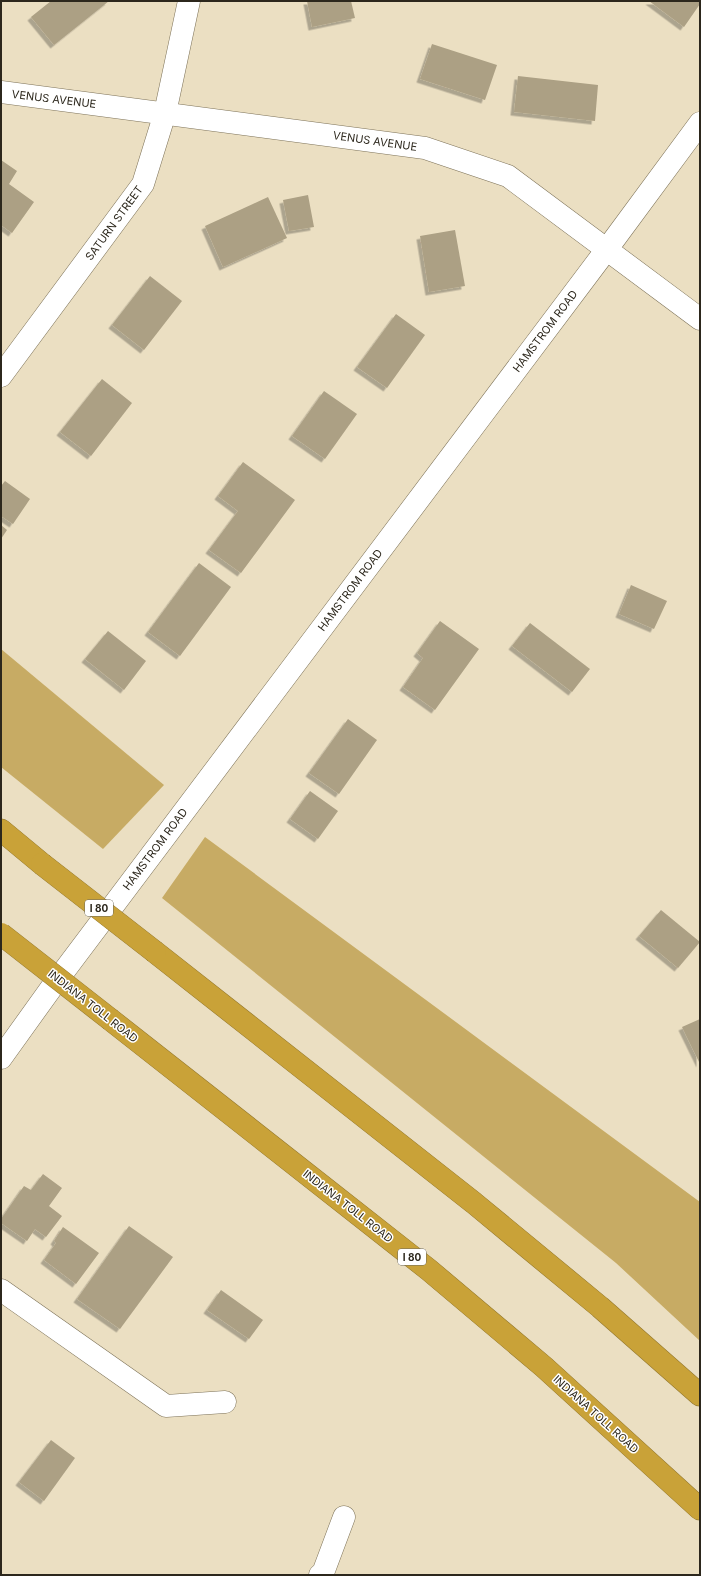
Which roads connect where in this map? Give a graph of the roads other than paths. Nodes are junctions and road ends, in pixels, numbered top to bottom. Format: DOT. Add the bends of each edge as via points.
graph roads {
  1 [pos="189,1"];
  2 [pos="1,92"];
  3 [pos="165,113"];
  4 [pos="700,123"];
  5 [pos="607,249"];
  6 [pos="700,319"];
  7 [pos="1,376"];
  8 [pos="1,830"];
  9 [pos="1,934"];
  10 [pos="1,1058"];
  11 [pos="1,1290"];
  12 [pos="700,1395"];
  13 [pos="225,1402"];
  14 [pos="700,1509"];
  15 [pos="344,1517"];
  16 [pos="323,1574"];
  1 -- 3 [label="street, SATURN STREET"];
  2 -- 3 [label="street, VENUS AVENUE"];
  3 -- 5 [label="street, VENUS AVENUE" via="425,148 508,176"];
  3 -- 7 [label="street, SATURN STREET" via="143,184"];
  4 -- 5 [label="street, HAMSTROM ROAD"];
  5 -- 6 [label="street, VENUS AVENUE"];
  5 -- 10 [label="street, HAMSTROM ROAD"];
  8 -- 12 [label="highway, I 80, bridge" via="474,1203 600,1306"];
  9 -- 14 [label="highway, INDIANA TOLL ROAD / I 80, bridge" via="429,1270 544,1367"];
  11 -- 13 [label="street" via="166,1406"];
  15 -- 16 [label="street"];
}
